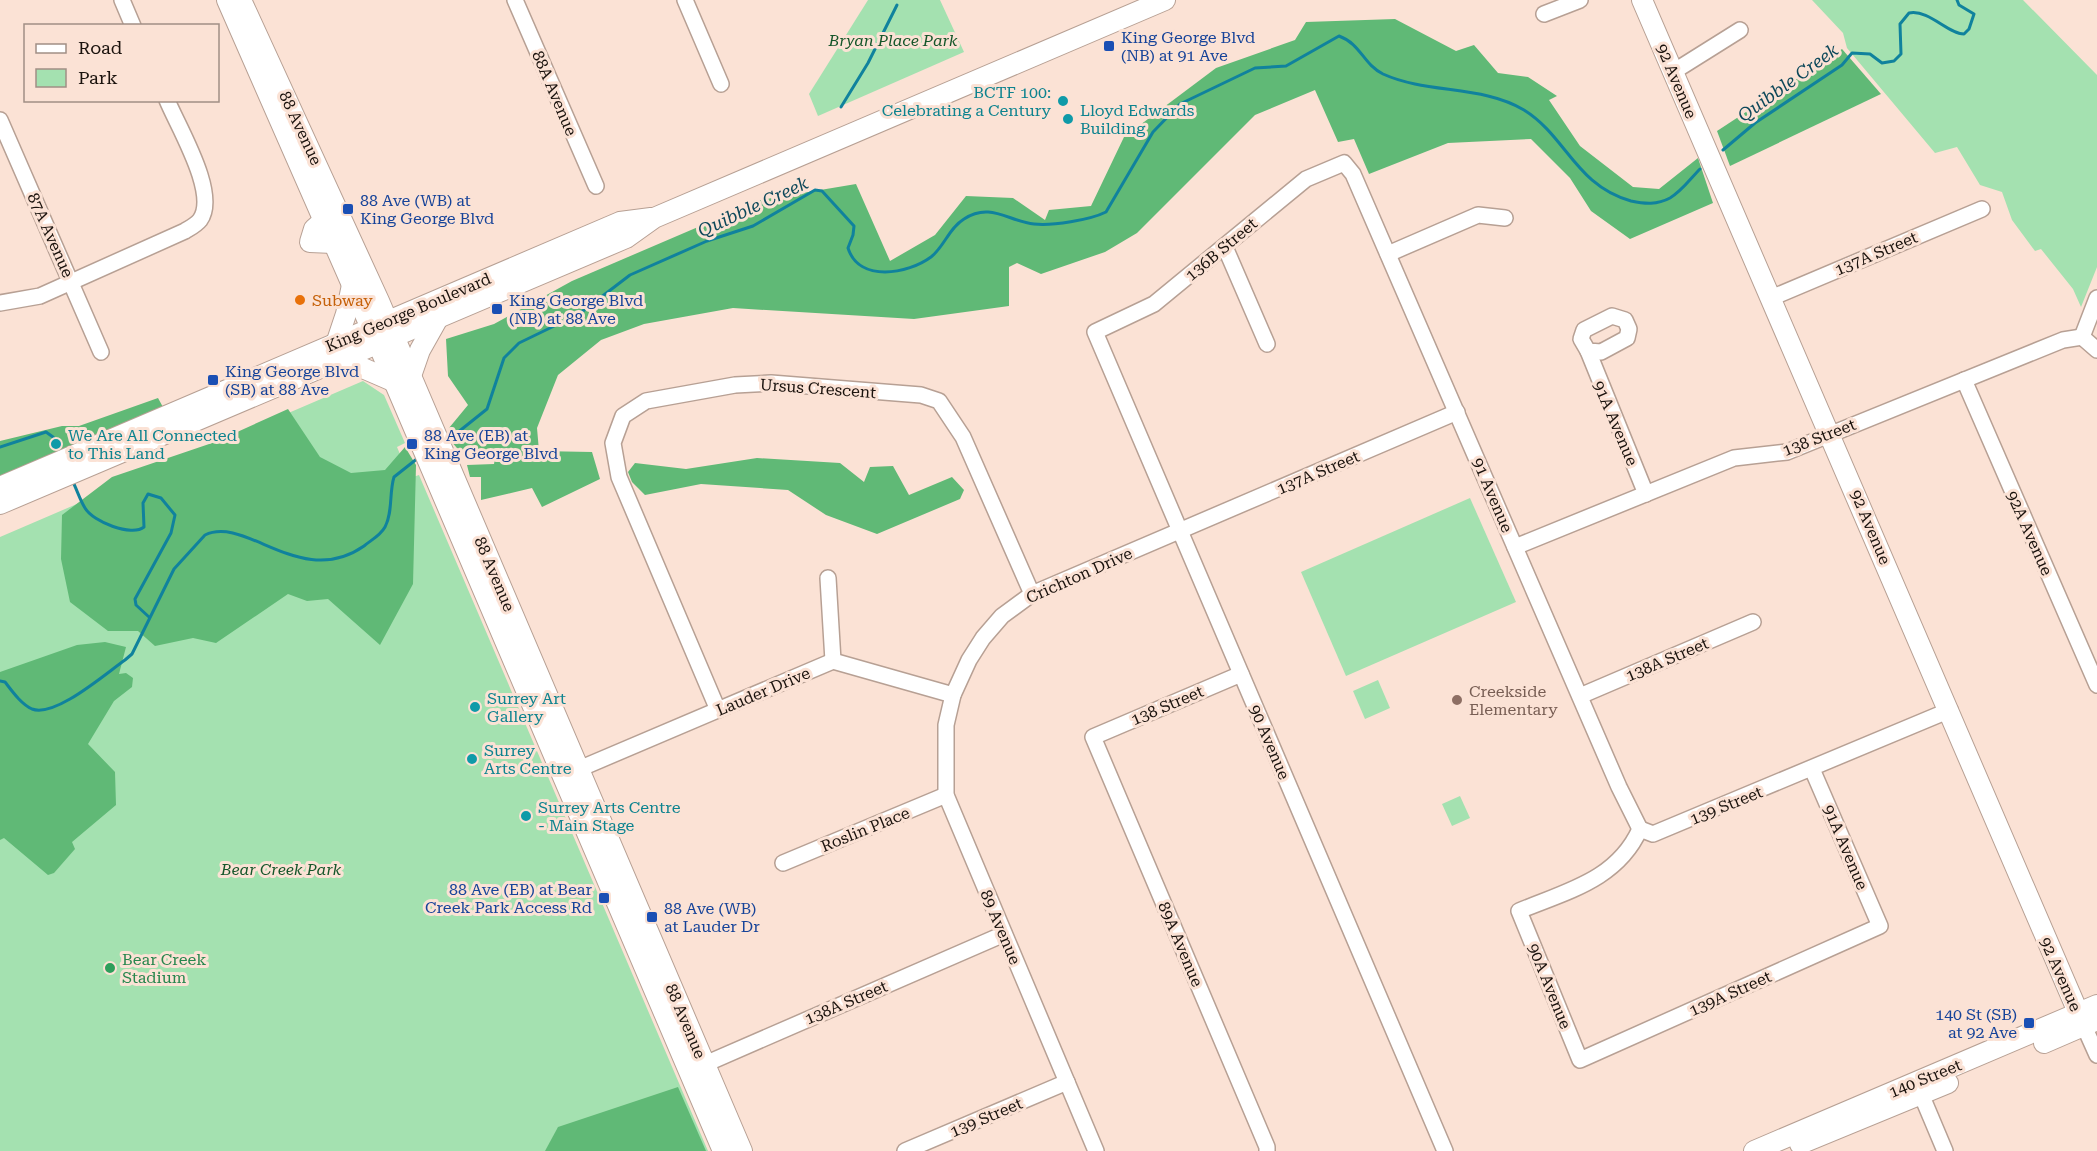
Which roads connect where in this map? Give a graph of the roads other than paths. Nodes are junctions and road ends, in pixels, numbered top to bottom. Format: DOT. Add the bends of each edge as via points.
graph roads {
  1 [pos="227,0"];
  2 [pos="241,0"];
  3 [pos="515,0"];
  4 [pos="685,0"];
  5 [pos="1165,0"];
  6 [pos="1580,0"];
  7 [pos="1642,0"];
  8 [pos="126,1"];
  9 [pos="1544,14"];
  10 [pos="132,24"];
  11 [pos="1740,30"];
  12 [pos="1673,72"];
  13 [pos="721,84"];
  14 [pos="168,102"];
  15 [pos="0,120"];
  16 [pos="1344,163"];
  17 [pos="596,186"];
  18 [pos="1982,209"];
  19 [pos="654,218"];
  20 [pos="1505,218"];
  21 [pos="1225,247"];
  22 [pos="1388,254"];
  23 [pos="72,282"];
  24 [pos="352,285"];
  25 [pos="1771,297"];
  26 [pos="2097,298"];
  27 [pos="0,303"];
  28 [pos="438,318"];
  29 [pos="383,332"];
  30 [pos="1095,332"];
  31 [pos="2082,337"];
  32 [pos="1267,344"];
  33 [pos="2097,350"];
  34 [pos="339,351"];
  35 [pos="1588,351"];
  36 [pos="101,352"];
  37 [pos="403,379"];
  38 [pos="1964,380"];
  39 [pos="1457,412"];
  40 [pos="1831,434"];
  41 [pos="433,449"];
  42 [pos="39,479"];
  43 [pos="0,487"];
  44 [pos="1646,494"];
  45 [pos="0,504"];
  46 [pos="1180,532"];
  47 [pos="1515,547"];
  48 [pos="828,578"];
  49 [pos="1032,594"];
  50 [pos="1753,622"];
  51 [pos="833,661"];
  52 [pos="1241,674"];
  53 [pos="2097,685"];
  54 [pos="953,694"];
  55 [pos="1580,696"];
  56 [pos="718,710"];
  57 [pos="1950,710"];
  58 [pos="1093,737"];
  59 [pos="556,760"];
  60 [pos="579,769"];
  61 [pos="1812,769"];
  62 [pos="946,795"];
  63 [pos="1640,829"];
  64 [pos="783,863"];
  65 [pos="1880,926"];
  66 [pos="1004,934"];
  67 [pos="2097,1005"];
  68 [pos="2086,1020"];
  69 [pos="2097,1055"];
  70 [pos="1580,1060"];
  71 [pos="697,1067"];
  72 [pos="1067,1082"];
  73 [pos="1921,1094"];
  74 [pos="1834,1115"];
  75 [pos="723,1151"];
  76 [pos="742,1151"];
  77 [pos="904,1151"];
  78 [pos="1096,1151"];
  79 [pos="1267,1151"];
  80 [pos="1445,1151"];
  81 [pos="1754,1151"];
  82 [pos="1776,1151"];
  83 [pos="1784,1151"];
  84 [pos="1945,1151"];
  1 -- 24 [label="main road, 88 Avenue" via="323,221 314,228 310,242 333,243"];
  2 -- 29 [label="main road, 88 Avenue"];
  3 -- 17 [label="street, 88A Avenue"];
  4 -- 13 [label="street"];
  5 -- 19 [label="main road, King George Boulevard"];
  6 -- 9 [label="street"];
  7 -- 12 [label="main road, 92 Avenue"];
  8 -- 10 [label="street"];
  11 -- 12 [label="street"];
  12 -- 25 [label="main road, 92 Avenue"];
  14 -- 23 [label="street" via="203,183 206,201 201,219 185,231"];
  15 -- 23 [label="street, 87A Avenue"];
  16 -- 21 [label="street, 136B Street" via="1306,179"];
  16 -- 22 [label="street, 91 Avenue" via="1353,174"];
  18 -- 25 [label="street, 137A Street"];
  19 -- 28 [label="main road, King George Boulevard" via="626,238"];
  19 -- 29 [label="main road, King George Boulevard" via="620,222"];
  20 -- 22 [label="street" via="1478,215"];
  21 -- 30 [label="street, 136B Street" via="1154,304"];
  21 -- 32 [label="street"];
  22 -- 39 [label="street, 91 Avenue"];
  23 -- 27 [label="street" via="40,296"];
  23 -- 36 [label="street, 87A Avenue"];
  24 -- 29 [label="main road, 88 Avenue"];
  24 -- 34 [label="main road"];
  25 -- 40 [label="main road, 92 Avenue"];
  26 -- 31 [label="street"];
  28 -- 29 [label="main road, King George Boulevard"];
  28 -- 37 [label="main road"];
  29 -- 34 [label="main road, King George Boulevard"];
  29 -- 37 [label="main road, 88 Avenue"];
  30 -- 46 [label="street, 90 Avenue"];
  31 -- 33 [label="street"];
  31 -- 38 [label="street, 138 Street" via="2063,340"];
  34 -- 37 [label="main road"];
  34 -- 42 [label="main road, King George Boulevard"];
  35 -- 44 [label="street, 91A Avenue"];
  37 -- 41 [label="main road, 88 Avenue"];
  38 -- 40 [label="street, 138 Street"];
  38 -- 53 [label="street, 92A Avenue"];
  39 -- 46 [label="street, 137A Street"];
  39 -- 47 [label="street, 91 Avenue"];
  40 -- 44 [label="street, 138 Street" via="1786,452 1734,458"];
  40 -- 57 [label="main road, 92 Avenue"];
  41 -- 59 [label="main road, 88 Avenue"];
  41 -- 60 [label="main road, 88 Avenue"];
  42 -- 43 [label="main road, King George Boulevard"];
  42 -- 45 [label="main road, King George Boulevard"];
  44 -- 47 [label="street, 138 Street"];
  46 -- 49 [label="street, Crichton Drive"];
  46 -- 52 [label="street, 90 Avenue"];
  47 -- 55 [label="street, 91 Avenue"];
  48 -- 51 [label="street"];
  49 -- 54 [label="street, Crichton Drive" via="1002,616 983,638"];
  49 -- 56 [label="street, Ursus Crescent" via="963,437 939,401 921,395 771,383 735,385 646,401 623,416 613,443 619,477"];
  50 -- 55 [label="street, 138A Street"];
  51 -- 54 [label="street"];
  51 -- 56 [label="street, Lauder Drive"];
  52 -- 58 [label="street, 138 Street"];
  52 -- 80 [label="street, 90 Avenue"];
  54 -- 62 [label="street, 89 Avenue" via="946,724"];
  55 -- 63 [label="street, 91 Avenue"];
  56 -- 60 [label="street, Lauder Drive"];
  57 -- 61 [label="street, 139 Street"];
  57 -- 68 [label="main road, 92 Avenue"];
  58 -- 79 [label="street, 89A Avenue"];
  59 -- 60 [label="main road"];
  59 -- 71 [label="main road, 88 Avenue"];
  60 -- 71 [label="main road, 88 Avenue"];
  61 -- 63 [label="street, 139 Street" via="1653,834"];
  61 -- 65 [label="street, 91A Avenue"];
  62 -- 64 [label="street, Roslin Place"];
  62 -- 66 [label="street, 89 Avenue"];
  63 -- 70 [label="street, 90A Avenue" via="1624,857 1611,869 1519,911"];
  65 -- 70 [label="street, 139A Street"];
  66 -- 71 [label="street, 138A Street"];
  66 -- 72 [label="street, 89 Avenue"];
  67 -- 68 [label="main road, 140 Street"];
  68 -- 69 [label="street, 92 Avenue"];
  68 -- 73 [label="main road, 140 Street"];
  68 -- 74 [label="main road, 140 Street"];
  71 -- 75 [label="main road, 88 Avenue"];
  71 -- 76 [label="main road, 88 Avenue"];
  72 -- 77 [label="street, 139 Street"];
  72 -- 78 [label="street, 89 Avenue"];
  73 -- 83 [label="main road, 140 Street"];
  73 -- 84 [label="street"];
  74 -- 81 [label="main road, 140 Street"];
  74 -- 82 [label="main road" via="1824,1126 1779,1145"];
}
